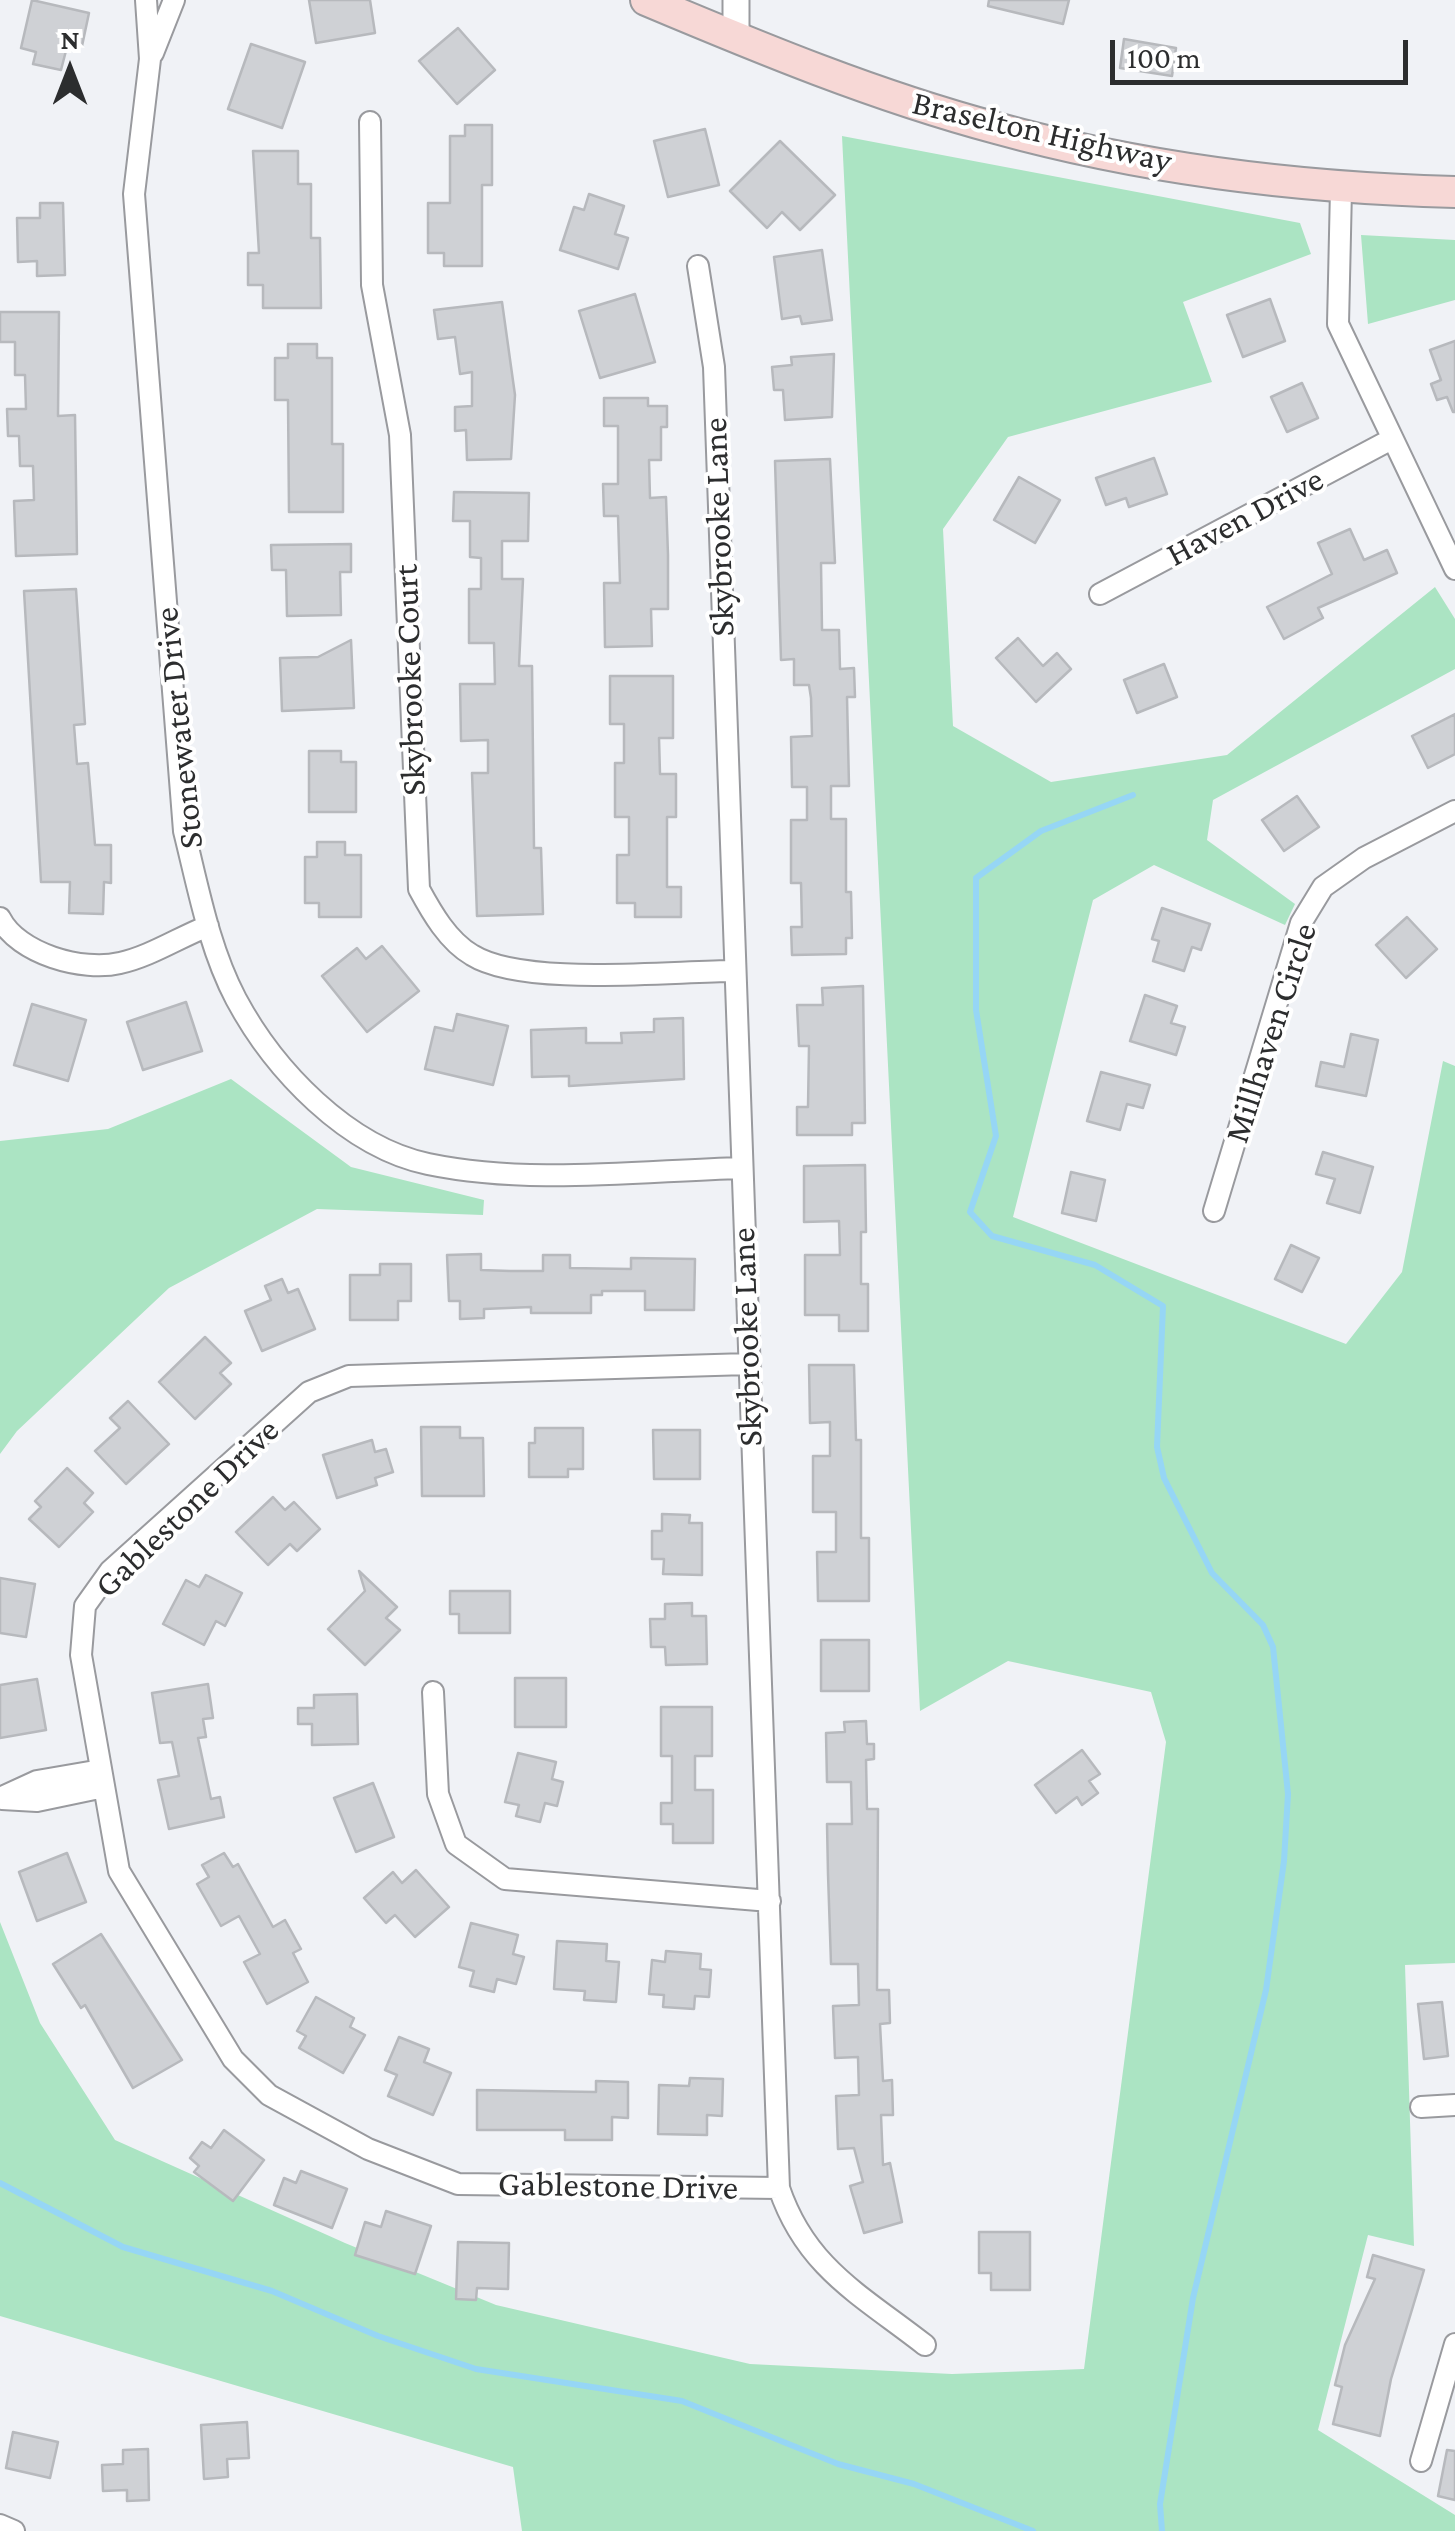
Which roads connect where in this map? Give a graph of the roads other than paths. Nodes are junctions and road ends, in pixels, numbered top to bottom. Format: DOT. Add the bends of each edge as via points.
graph roads {
  1 [pos="146,0"];
  2 [pos="174,0"];
  3 [pos="646,0"];
  4 [pos="736,0"];
  5 [pos="736,38"];
  6 [pos="150,59"];
  7 [pos="370,122"];
  8 [pos="1342,189"];
  9 [pos="1455,192"];
  10 [pos="698,266"];
  11 [pos="1390,440"];
  12 [pos="1455,569"];
  13 [pos="1100,594"];
  14 [pos="1455,811"];
  15 [pos="0,918"];
  16 [pos="208,926"];
  17 [pos="734,970"];
  18 [pos="740,1168"];
  19 [pos="1214,1212"];
  20 [pos="748,1364"];
  21 [pos="434,1692"];
  22 [pos="103,1778"];
  23 [pos="0,1799"];
  24 [pos="770,1901"];
  25 [pos="1421,2106"];
  26 [pos="1455,2106"];
  27 [pos="778,2188"];
  28 [pos="1455,2344"];
  29 [pos="925,2345"];
  30 [pos="1447,2404"];
  31 [pos="1421,2461"];
  32 [pos="0,2526"];
  33 [pos="14,2531"];
  1 -- 6 [label="street, Stonewater Drive"];
  2 -- 6 [label="street, Stonewater Drive"];
  3 -- 5 [label="main road, Braselton Highway"];
  4 -- 5 [label="street"];
  5 -- 8 [label="main road, Braselton Highway" via="998,129"];
  6 -- 16 [label="street, Stonewater Drive" via="134,194 184,832"];
  7 -- 17 [label="street, Skybrooke Court" via="372,285 400,435 419,889 438,922 470,955 514,972"];
  8 -- 9 [label="main road, Braselton Highway"];
  8 -- 11 [label="street" via="1338,324"];
  10 -- 17 [label="street, Skybrooke Lane" via="714,368"];
  11 -- 12 [label="street"];
  11 -- 13 [label="street, Haven Drive"];
  14 -- 19 [label="street, Millhaven Circle" via="1323,887 1301,923"];
  15 -- 16 [label="street" via="30,948 82,964 119,964"];
  16 -- 18 [label="street, Stonewater Drive" via="236,999 286,1069 350,1131 425,1164 515,1175"];
  17 -- 18 [label="street, Skybrooke Lane"];
  18 -- 20 [label="street, Skybrooke Lane"];
  20 -- 22 [label="street, Gablestone Drive" via="349,1376 309,1392 110,1571 85,1606 81,1654"];
  20 -- 24 [label="street, Skybrooke Lane"];
  21 -- 24 [label="street" via="438,1794 456,1844 505,1878"];
  22 -- 23 [label="street" via="37,1800"];
  22 -- 27 [label="street, Gablestone Drive" via="119,1871 233,2059 270,2095 368,2149 458,2184"];
  24 -- 27 [label="street, Skybrooke Lane"];
  25 -- 26 [label="street"];
  27 -- 29 [label="street, Skybrooke Lane" via="792,2226 818,2261"];
  28 -- 30 [label="street"];
  30 -- 31 [label="street"];
  32 -- 33 [label="street"];
}
